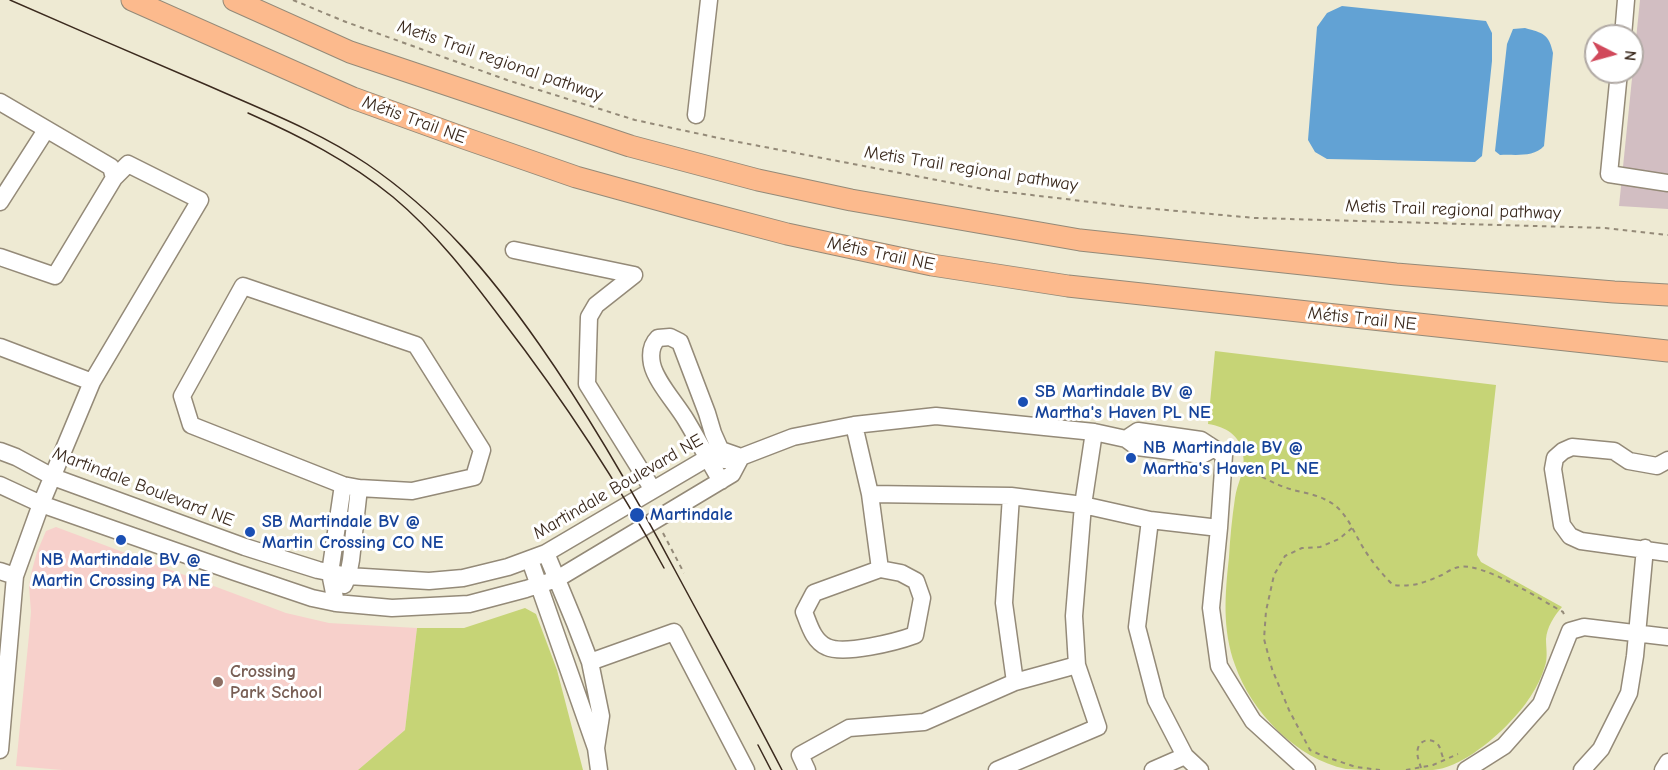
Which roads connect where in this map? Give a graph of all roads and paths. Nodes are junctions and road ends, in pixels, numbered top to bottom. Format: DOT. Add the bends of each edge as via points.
graph roads {
  1 [pos="132,0"];
  2 [pos="234,0"];
  3 [pos="293,0"];
  4 [pos="709,0"];
  5 [pos="1626,0"];
  6 [pos="1624,24"];
  7 [pos="1618,84"];
  8 [pos="0,102"];
  9 [pos="696,115"];
  10 [pos="46,130"];
  11 [pos="114,178"];
  12 [pos="1668,183"];
  13 [pos="0,202"];
  14 [pos="1668,235"];
  15 [pos="514,250"];
  16 [pos="0,256"];
  17 [pos="1668,294"];
  18 [pos="0,347"];
  19 [pos="1668,351"];
  20 [pos="92,382"];
  21 [pos="854,425"];
  22 [pos="1094,432"];
  23 [pos="0,451"];
  24 [pos="714,454"];
  25 [pos="741,457"];
  26 [pos="1668,459"];
  27 [pos="1247,470"];
  28 [pos="53,477"];
  29 [pos="726,477"];
  30 [pos="0,485"];
  31 [pos="351,487"];
  32 [pos="653,490"];
  33 [pos="870,494"];
  34 [pos="1011,496"];
  35 [pos="41,504"];
  36 [pos="1083,505"];
  37 [pos="1150,520"];
  38 [pos="1219,528"];
  39 [pos="1352,528"];
  40 [pos="663,531"];
  41 [pos="1645,548"];
  42 [pos="1668,552"];
  43 [pos="546,554"];
  44 [pos="530,560"];
  45 [pos="880,569"];
  46 [pos="330,573"];
  47 [pos="684,573"];
  48 [pos="8,574"];
  49 [pos="348,576"];
  50 [pos="557,579"];
  51 [pos="540,585"];
  52 [pos="336,603"];
  53 [pos="1570,632"];
  54 [pos="1638,634"];
  55 [pos="1668,637"];
  56 [pos="590,662"];
  57 [pos="1077,665"];
  58 [pos="1015,682"];
  59 [pos="596,748"];
  60 [pos="0,750"];
  61 [pos="1458,754"];
  62 [pos="1185,756"];
  63 [pos="1444,760"];
  64 [pos="1668,762"];
  65 [pos="1421,768"];
  66 [pos="599,770"];
  67 [pos="746,770"];
  68 [pos="807,770"];
  69 [pos="997,770"];
  70 [pos="1153,770"];
  71 [pos="1200,770"];
  72 [pos="1306,770"];
  73 [pos="1380,770"];
  74 [pos="1406,770"];
  75 [pos="1466,770"];
  76 [pos="1582,770"];
  77 [pos="1663,770"];
  1 -- 19 [label="main road, Métis Trail NE" via="353,98 464,138 576,177 798,236 932,265 1068,286"];
  2 -- 17 [label="main road" via="350,52 619,143 851,200 1080,240 1396,274"];
  3 -- 14 [label="path, Metis Trail regional pathway" via="507,80 635,120 989,189 1255,218 1605,228"];
  4 -- 9 [label="street"];
  5 -- 6 [label="street"];
  7 -- 12 [label="street" via="1609,174"];
  8 -- 10 [label="street"];
  10 -- 11 [label="street" via="111,167"];
  10 -- 13 [label="street"];
  11 -- 16 [label="street" via="56,276"];
  11 -- 20 [label="street" via="128,164 200,200"];
  15 -- 32 [label="street" via="634,275 596,305 589,317 587,384"];
  18 -- 20 [label="street"];
  20 -- 28 [label="street"];
  21 -- 22 [label="street" via="936,416"];
  21 -- 25 [label="street" via="793,437"];
  21 -- 33 [label="street"];
  22 -- 36 [label="street"];
  22 -- 38 [label="street" via="1126,439 1138,431 1202,440 1224,455"];
  23 -- 28 [label="street, Martindale Boulevard NE"];
  24 -- 24 [label="street" via="707,413 680,342 670,337 658,338 652,344 651,354 656,374"];
  24 -- 25 [label="street, Martindale Boulevard NE"];
  24 -- 29 [label="street"];
  24 -- 32 [label="street, Martindale Boulevard NE"];
  25 -- 29 [label="street"];
  26 -- 41 [label="street" via="1657,466 1629,461 1614,452 1572,447 1555,458 1553,469 1562,525 1570,536 1581,541"];
  27 -- 39 [label="path" via="1283,487 1324,499 1343,513"];
  28 -- 35 [label="street"];
  28 -- 46 [label="street, Martindale Boulevard NE" via="244,547"];
  29 -- 50 [label="street"];
  30 -- 35 [label="street"];
  31 -- 31 [label="street" via="412,491 474,477 482,450 416,345 243,286 182,396 190,425"];
  31 -- 46 [label="street"];
  31 -- 49 [label="street"];
  32 -- 43 [label="street, Martindale Boulevard NE"];
  33 -- 34 [label="street"];
  33 -- 45 [label="street"];
  34 -- 36 [label="street"];
  34 -- 58 [label="street" via="1004,603"];
  35 -- 48 [label="street"];
  35 -- 52 [label="street"];
  36 -- 37 [label="street"];
  36 -- 57 [label="street" via="1074,616"];
  37 -- 38 [label="street"];
  37 -- 62 [label="street" via="1137,627 1156,700"];
  38 -- 72 [label="street" via="1211,608 1219,666 1253,721"];
  39 -- 53 [label="path" via="1378,570 1393,585 1420,584 1459,567 1476,568 1563,612"];
  39 -- 73 [label="path" via="1340,540 1285,556 1274,575 1264,639 1272,669 1310,750 1356,767"];
  40 -- 47 [label="path"];
  41 -- 42 [label="street"];
  41 -- 54 [label="street"];
  43 -- 44 [label="street, Martindale Boulevard NE"];
  43 -- 50 [label="street"];
  44 -- 49 [label="street, Martindale Boulevard NE" via="463,578 429,581"];
  44 -- 51 [label="street"];
  45 -- 45 [label="street" via="916,581 922,598 915,635 893,643 827,648 816,639 804,612 814,593"];
  46 -- 49 [label="street, Martindale Boulevard NE"];
  46 -- 52 [label="street"];
  48 -- 60 [label="street"];
  49 -- 52 [label="street"];
  50 -- 51 [label="street"];
  50 -- 56 [label="street"];
  51 -- 52 [label="street" via="469,604 436,607"];
  51 -- 59 [label="street"];
  53 -- 54 [label="street" via="1584,627"];
  53 -- 75 [label="street" via="1540,704 1504,746"];
  54 -- 55 [label="street"];
  54 -- 76 [label="street" via="1629,693 1601,749"];
  56 -- 59 [label="street" via="601,716"];
  56 -- 67 [label="street" via="674,632"];
  57 -- 58 [label="street"];
  57 -- 69 [label="street" via="1098,727"];
  58 -- 68 [label="street" via="924,722 849,728 800,755"];
  59 -- 66 [label="street"];
  61 -- 63 [label="path"];
  62 -- 70 [label="street"];
  62 -- 71 [label="street"];
  63 -- 65 [label="path"];
  63 -- 65 [label="path" via="1438,745 1427,740 1418,749"];
  64 -- 77 [label="street"];
  65 -- 74 [label="path"];
}
